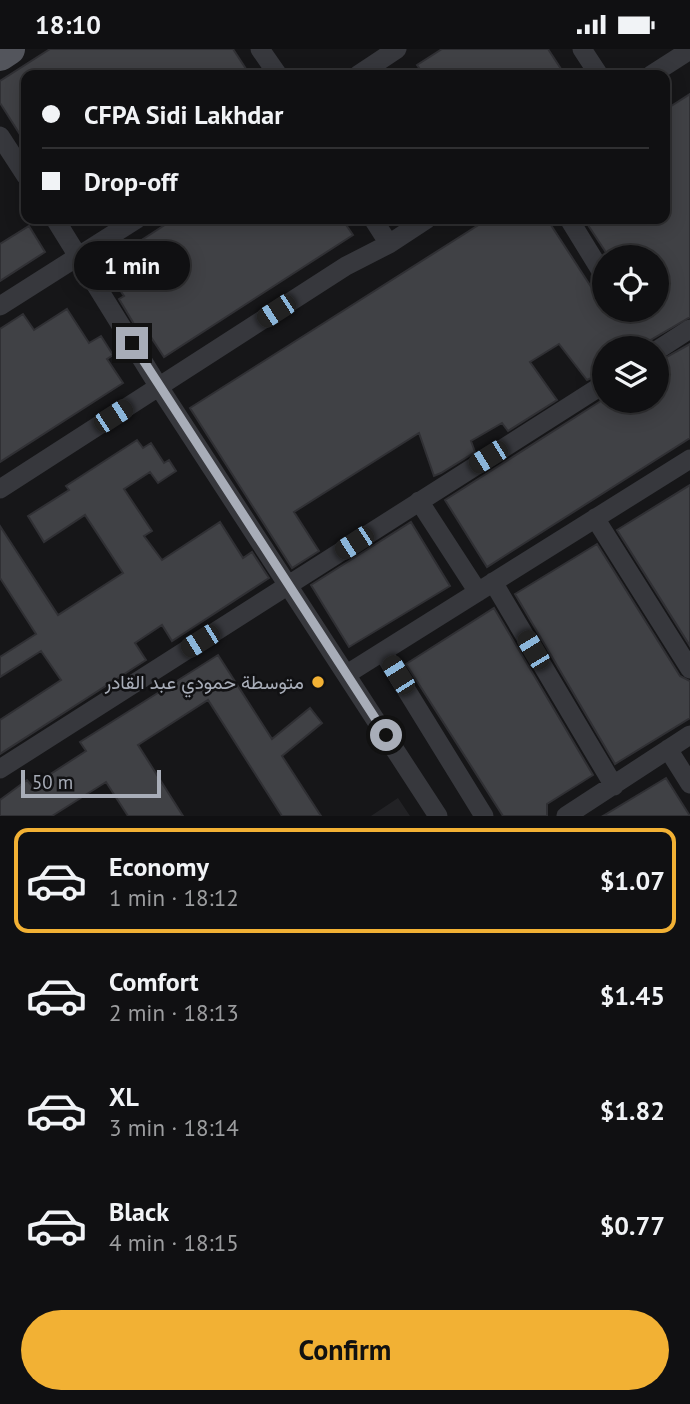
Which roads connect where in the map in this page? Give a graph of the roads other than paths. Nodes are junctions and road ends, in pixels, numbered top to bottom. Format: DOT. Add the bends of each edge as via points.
graph roads {
  1 [pos="9,49"];
  2 [pos="260,49"];
  3 [pos="397,49"];
  4 [pos="582,49"];
  5 [pos="690,50"];
  6 [pos="0,55"];
  7 [pos="275,70"];
  8 [pos="366,70"];
  9 [pos="596,70"];
  10 [pos="659,70"];
  11 [pos="0,137"];
  12 [pos="21,168"];
  13 [pos="58,224"];
  14 [pos="129,224"];
  15 [pos="376,224"];
  16 [pos="419,224"];
  17 [pos="572,224"];
  18 [pos="388,244"];
  19 [pos="80,255"];
  20 [pos="592,256"];
  21 [pos="0,306"];
  22 [pos="690,329"];
  23 [pos="669,343"];
  24 [pos="159,387"];
  25 [pos="592,392"];
  26 [pos="690,459"];
  27 [pos="0,489"];
  28 [pos="419,501"];
  29 [pos="595,518"];
  30 [pos="289,585"];
  31 [pos="486,587"];
  32 [pos="383,652"];
  33 [pos="690,669"];
  34 [pos="347,674"];
  35 [pos="690,735"];
  36 [pos="668,749"];
  37 [pos="0,769"];
  38 [pos="690,784"];
  39 [pos="614,786"];
  40 [pos="571,815"];
  41 [pos="438,816"];
  42 [pos="484,816"];
  1 -- 6 [label="main road"];
  2 -- 7 [label="street"];
  3 -- 8 [label="street"];
  4 -- 9 [label="street"];
  5 -- 10 [label="street"];
  11 -- 12 [label="street"];
  13 -- 19 [label="street"];
  14 -- 19 [label="street"];
  15 -- 18 [label="street"];
  16 -- 18 [label="street"];
  17 -- 20 [label="street"];
  18 -- 24 [label="street" via="346,266"];
  19 -- 21 [label="street"];
  19 -- 24 [label="street"];
  22 -- 23 [label="street"];
  24 -- 27 [label="street"];
  24 -- 30 [label="street"];
  25 -- 28 [label="street"];
  26 -- 29 [label="street"];
  28 -- 30 [label="street"];
  28 -- 31 [label="street"];
  29 -- 31 [label="street"];
  29 -- 33 [label="street"];
  30 -- 34 [label="street"];
  30 -- 37 [label="street"];
  31 -- 32 [label="street"];
  31 -- 39 [label="street"];
  32 -- 34 [label="street"];
  32 -- 42 [label="street"];
  34 -- 41 [label="street"];
  35 -- 36 [label="street"];
  36 -- 38 [label="street"];
  36 -- 39 [label="street"];
  39 -- 40 [label="street"];
}
